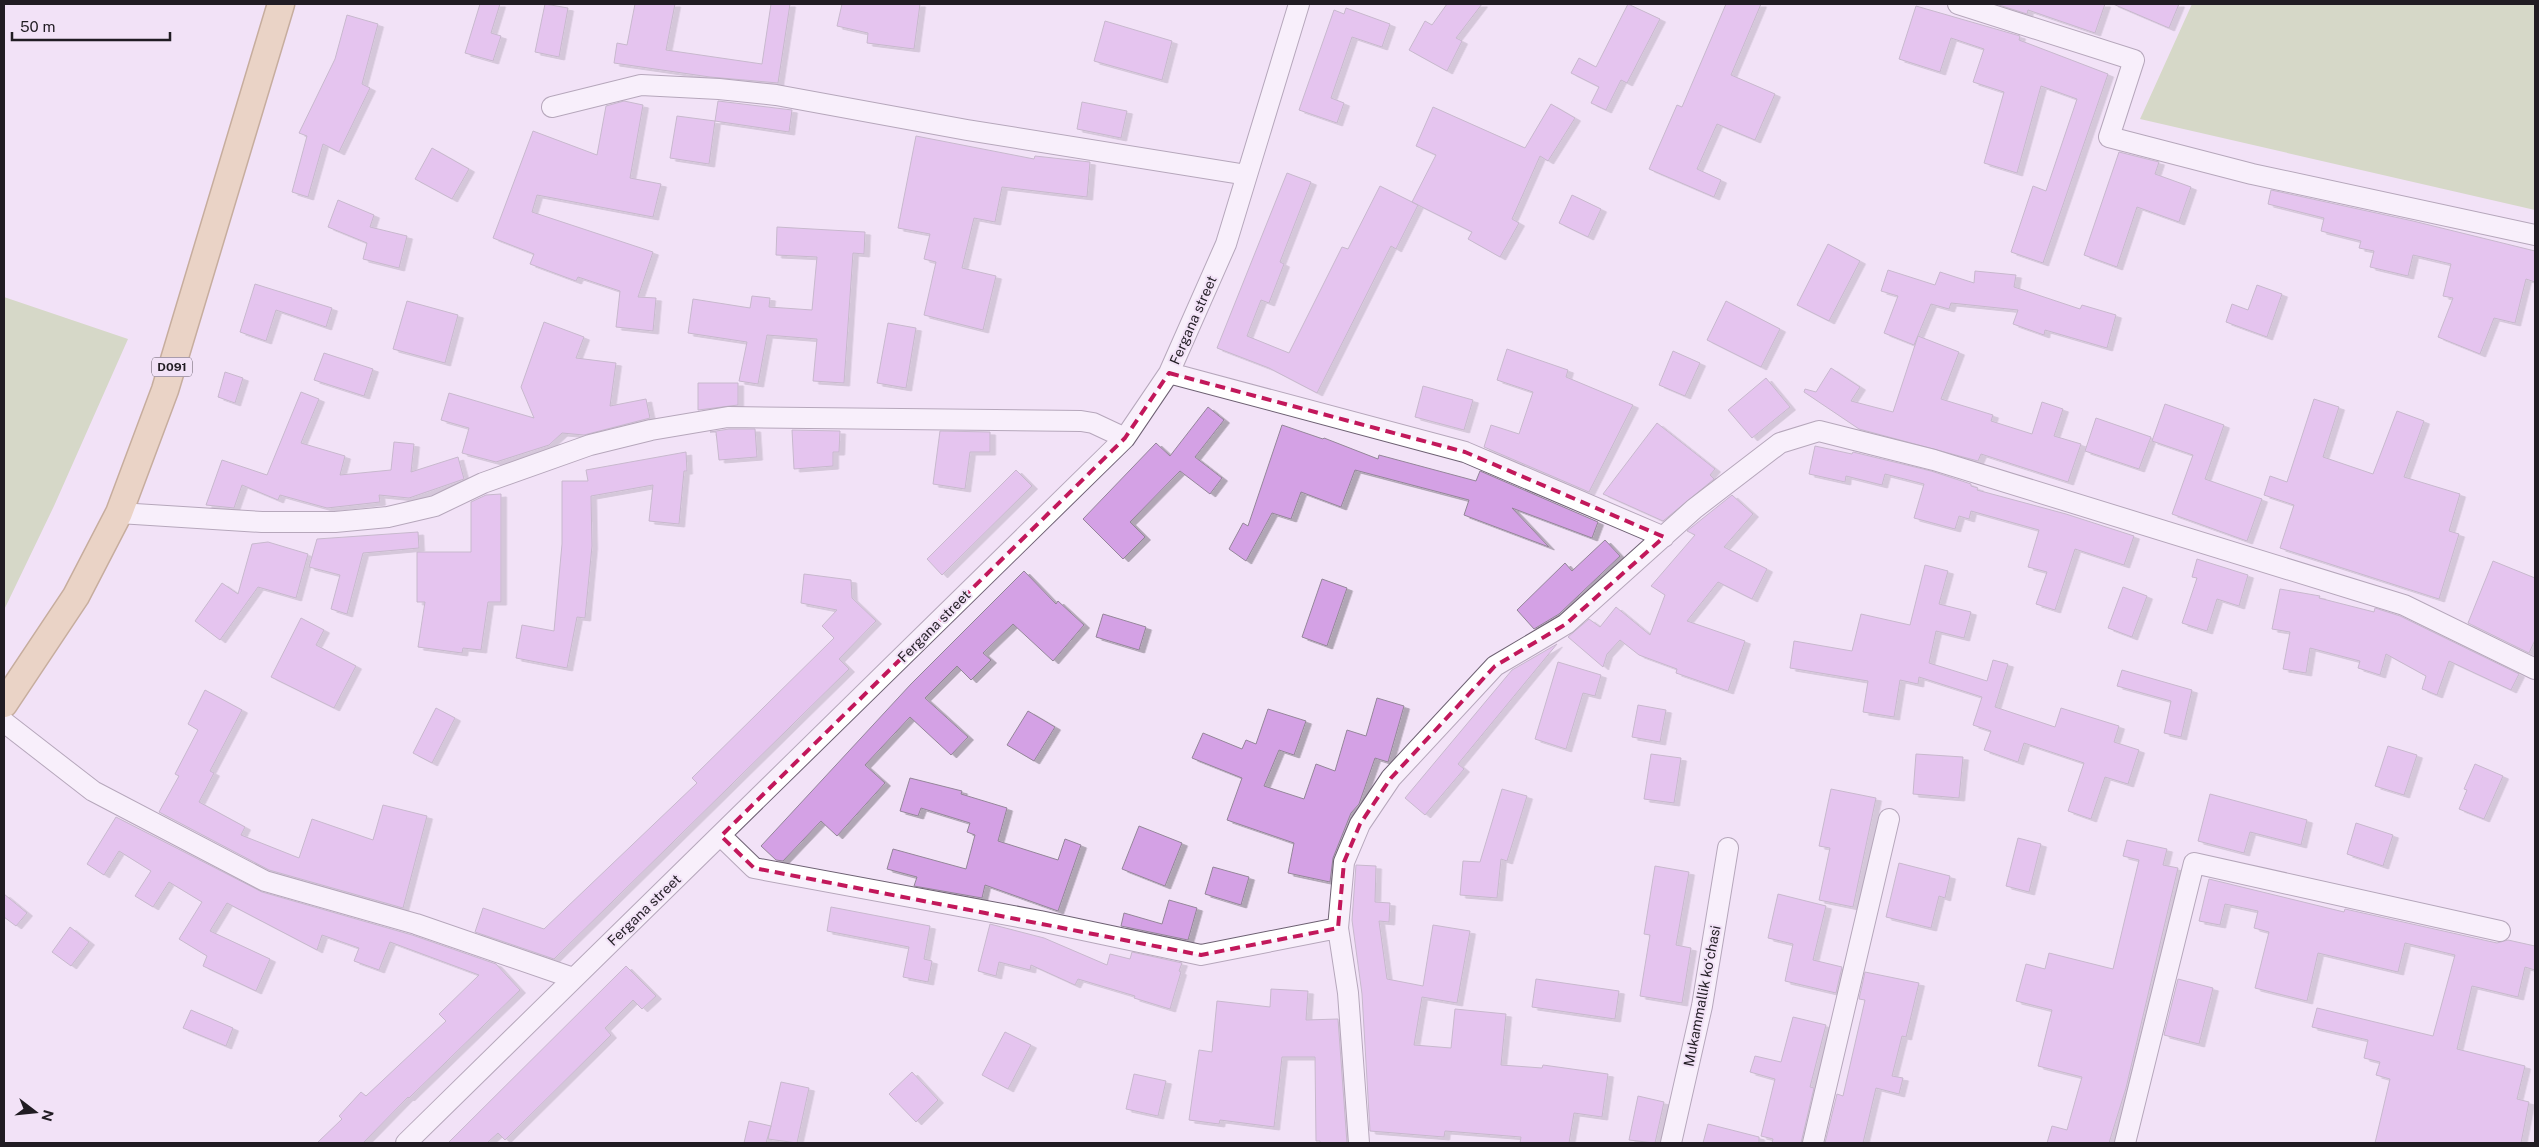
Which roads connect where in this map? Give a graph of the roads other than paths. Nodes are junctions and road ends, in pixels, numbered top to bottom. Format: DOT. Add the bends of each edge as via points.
graph roads {
  1 [pos="282,4"];
  2 [pos="1298,4"];
  3 [pos="1958,4"];
  4 [pos="552,107"];
  5 [pos="1247,174"];
  6 [pos="2535,235"];
  7 [pos="1169,373"];
  8 [pos="1125,438"];
  9 [pos="119,513"];
  10 [pos="1664,537"];
  11 [pos="2535,669"];
  12 [pos="4,704"];
  13 [pos="4,722"];
  14 [pos="1889,819"];
  15 [pos="721,836"];
  16 [pos="1728,848"];
  17 [pos="1338,928"];
  18 [pos="2500,931"];
  19 [pos="574,978"];
  20 [pos="406,1143"];
  21 [pos="1359,1143"];
  22 [pos="1671,1143"];
  23 [pos="1813,1143"];
  24 [pos="2125,1143"];
  1 -- 9 [label="main road, D091" via="165,390"];
  2 -- 5 [label="street, Fergana street"];
  3 -- 6 [label="street" via="2134,60 2109,137 2252,174"];
  4 -- 5 [label="street" via="641,85 719,89 776,95 967,130"];
  5 -- 7 [label="street, Fergana street" via="1226,244"];
  7 -- 8 [label="street, Fergana street"];
  7 -- 10 [label="street" via="1465,452"];
  8 -- 9 [label="street" via="1081,421 728,417 651,430 590,445 484,484 436,506 388,517 335,522 262,522"];
  8 -- 15 [label="street, Fergana street"];
  9 -- 12 [label="main road, D091" via="76,596"];
  10 -- 11 [label="street" via="1694,509 1780,443 1819,430 1934,460 2404,605"];
  10 -- 17 [label="street" via="1566,624 1495,666 1391,778 1360,824 1344,862"];
  13 -- 19 [label="street" via="93,791 265,881 416,924"];
  14 -- 23 [label="street"];
  15 -- 17 [label="street" via="754,868 1040,921 1201,955"];
  15 -- 19 [label="street, Fergana street"];
  16 -- 22 [label="street, Mukammallik koʻchasi" via="1702,1006"];
  17 -- 21 [label="street" via="1348,993"];
  18 -- 24 [label="street" via="2194,863"];
  19 -- 20 [label="street, Fergana street"];
}
